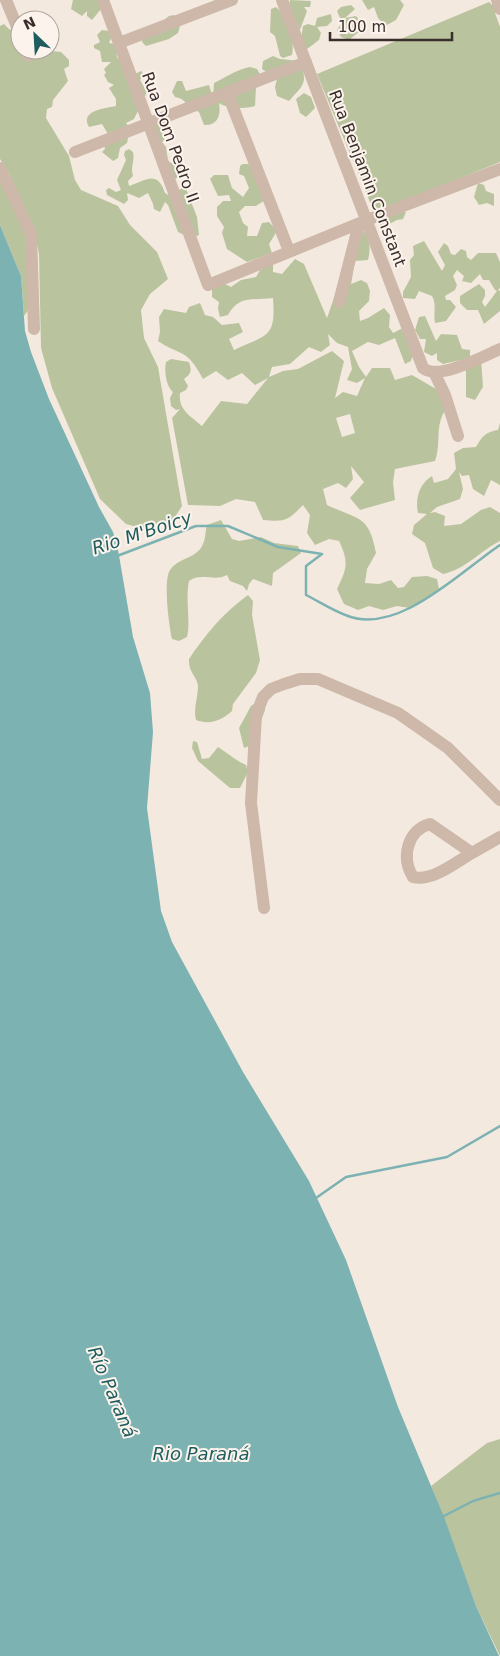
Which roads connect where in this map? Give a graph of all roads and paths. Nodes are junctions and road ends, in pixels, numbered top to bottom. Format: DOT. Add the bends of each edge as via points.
graph roads {
  1 [pos="103,0"];
  2 [pos="232,0"];
  3 [pos="282,0"];
  4 [pos="496,0"];
  5 [pos="500,9"];
  6 [pos="120,43"];
  7 [pos="306,62"];
  8 [pos="227,92"];
  9 [pos="149,123"];
  10 [pos="76,152"];
  11 [pos="0,168"];
  12 [pos="500,170"];
  13 [pos="363,222"];
  14 [pos="289,251"];
  15 [pos="339,302"];
  16 [pos="34,329"];
  17 [pos="500,349"];
  18 [pos="428,370"];
  19 [pos="458,436"];
  20 [pos="500,800"];
  21 [pos="500,837"];
  22 [pos="472,853"];
  23 [pos="264,908"];
  1 -- 6 [label="street, Rua Dom Pedro II"];
  2 -- 6 [label="street"];
  3 -- 7 [label="street, Rua Benjamin Constant"];
  4 -- 5 [label="street"];
  6 -- 9 [label="street, Rua Dom Pedro II"];
  7 -- 8 [label="street"];
  7 -- 13 [label="street, Rua Benjamin Constant"];
  8 -- 9 [label="street"];
  8 -- 14 [label="street"];
  9 -- 10 [label="street"];
  9 -- 14 [label="street, Rua Dom Pedro II" via="208,286"];
  11 -- 16 [label="street" via="30,234"];
  12 -- 13 [label="street"];
  13 -- 14 [label="street"];
  13 -- 15 [label="street"];
  13 -- 18 [label="street, Rua Benjamin Constant"];
  17 -- 18 [label="street" via="468,363"];
  18 -- 19 [label="street, Rua Benjamin Constant" via="446,395"];
  20 -- 23 [label="street" via="448,748 398,714 318,680 300,679 284,684 263,697 256,715 251,803"];
  21 -- 22 [label="street"];
  22 -- 22 [label="street" via="420,879 410,872 406,852 411,839 430,824"];
}
